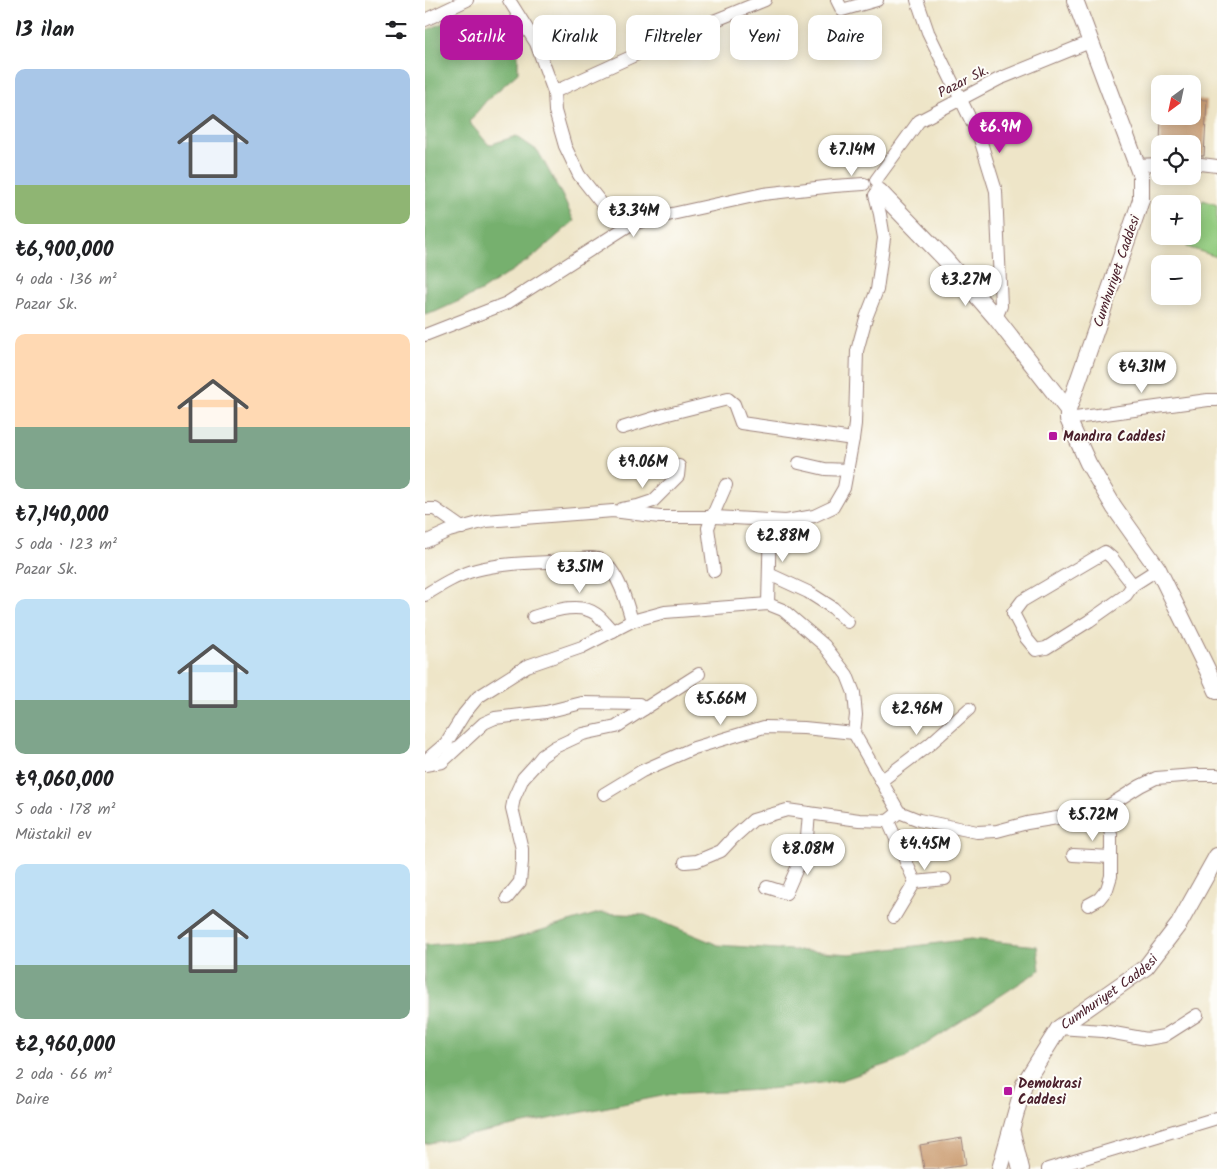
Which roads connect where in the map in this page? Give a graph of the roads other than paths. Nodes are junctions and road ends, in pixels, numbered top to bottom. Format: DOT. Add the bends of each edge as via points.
graph roads {
  1 [pos="467,0"];
  2 [pos="509,0"];
  3 [pos="765,0"];
  4 [pos="837,0"];
  5 [pos="877,0"];
  6 [pos="917,0"];
  7 [pos="1077,1"];
  8 [pos="425,20"];
  9 [pos="1090,42"];
  10 [pos="554,92"];
  11 [pos="960,99"];
  12 [pos="1151,164"];
  13 [pos="1201,164"];
  14 [pos="1137,165"];
  15 [pos="1217,166"];
  16 [pos="874,188"];
  17 [pos="631,224"];
  18 [pos="996,318"];
  19 [pos="425,335"];
  20 [pos="1217,400"];
  21 [pos="1068,415"];
  22 [pos="622,428"];
  23 [pos="853,439"];
  24 [pos="799,463"];
  25 [pos="679,466"];
  26 [pos="848,470"];
  27 [pos="725,484"];
  28 [pos="425,509"];
  29 [pos="613,511"];
  30 [pos="712,517"];
  31 [pos="770,520"];
  32 [pos="462,528"];
  33 [pos="425,542"];
  34 [pos="1158,568"];
  35 [pos="714,571"];
  36 [pos="769,574"];
  37 [pos="1133,585"];
  38 [pos="425,595"];
  39 [pos="768,604"];
  40 [pos="533,617"];
  41 [pos="632,621"];
  42 [pos="848,622"];
  43 [pos="613,631"];
  44 [pos="699,674"];
  45 [pos="1217,691"];
  46 [pos="644,709"];
  47 [pos="969,709"];
  48 [pos="854,733"];
  49 [pos="425,761"];
  50 [pos="425,765"];
  51 [pos="1217,775"];
  52 [pos="881,781"];
  53 [pos="604,794"];
  54 [pos="1105,808"];
  55 [pos="899,812"];
  56 [pos="809,813"];
  57 [pos="889,821"];
  58 [pos="1073,855"];
  59 [pos="1217,856"];
  60 [pos="1111,857"];
  61 [pos="685,862"];
  62 [pos="945,878"];
  63 [pos="915,882"];
  64 [pos="767,887"];
  65 [pos="507,898"];
  66 [pos="1088,905"];
  67 [pos="894,917"];
  68 [pos="1197,1015"];
  69 [pos="1059,1028"];
  70 [pos="1217,1118"];
  71 [pos="1012,1131"];
  72 [pos="1001,1169"];
  73 [pos="1019,1169"];
  74 [pos="1048,1169"];
  1 -- 8 [label="street"];
  2 -- 10 [label="street" via="537,43"];
  3 -- 10 [label="street"];
  4 -- 5 [label="street" via="842,10"];
  6 -- 11 [label="street" via="928,32"];
  7 -- 9 [label="main road, Cumhuriyet Caddesi"];
  9 -- 11 [label="street, Pazar Sk." via="999,79"];
  9 -- 14 [label="main road, Cumhuriyet Caddesi"];
  10 -- 17 [label="street" via="555,111 565,146 579,174 606,209"];
  11 -- 16 [label="street, Pazar Sk." via="919,121"];
  11 -- 18 [label="street" via="980,139 997,191 1001,306"];
  12 -- 14 [label="street"];
  13 -- 15 [label="street"];
  14 -- 21 [label="main road, Cumhuriyet Caddesi" via="1141,176 1141,200"];
  16 -- 17 [label="street" via="834,186 763,194"];
  16 -- 18 [label="main road" via="944,258"];
  16 -- 23 [label="street" via="884,238 877,290 857,351"];
  17 -- 19 [label="street" via="507,303"];
  18 -- 21 [label="main road"];
  20 -- 21 [label="street"];
  21 -- 34 [label="main road" via="1093,470"];
  22 -- 23 [label="street" via="728,399 734,404 741,423"];
  23 -- 26 [label="street"];
  24 -- 26 [label="street"];
  25 -- 29 [label="street" via="678,476 653,501"];
  26 -- 31 [label="street" via="845,488 833,507 814,516"];
  27 -- 30 [label="street"];
  28 -- 32 [label="street" via="435,509"];
  29 -- 30 [label="street" via="660,517"];
  29 -- 32 [label="street" via="486,522"];
  30 -- 31 [label="street"];
  30 -- 35 [label="street" via="708,528"];
  31 -- 36 [label="street"];
  32 -- 33 [label="street"];
  34 -- 37 [label="street"];
  34 -- 45 [label="main road"];
  36 -- 39 [label="street"];
  36 -- 42 [label="street" via="808,592"];
  37 -- 37 [label="street" via="1126,595 1046,648 1036,650 1013,613 1022,600 1105,552"];
  38 -- 41 [label="street" via="477,569 600,559 610,568 624,594"];
  39 -- 41 [label="street" via="665,612"];
  39 -- 48 [label="street" via="783,610 824,645 847,675 854,694"];
  40 -- 43 [label="street" via="578,608 594,613"];
  41 -- 43 [label="street"];
  43 -- 49 [label="street" via="582,647 527,666 479,697 446,743"];
  44 -- 46 [label="street"];
  46 -- 50 [label="street" via="639,704 581,703 546,712 495,718 483,723 442,762"];
  46 -- 65 [label="street" via="616,727 583,734 555,747 542,756 523,778 512,808 522,849 520,882"];
  47 -- 52 [label="street"];
  48 -- 52 [label="street"];
  48 -- 53 [label="street" via="765,727 694,748 642,771"];
  51 -- 54 [label="street" via="1156,778"];
  52 -- 55 [label="street"];
  54 -- 55 [label="street" via="997,832 977,832 919,820"];
  54 -- 60 [label="street" via="1111,835"];
  55 -- 57 [label="street"];
  56 -- 57 [label="street"];
  56 -- 61 [label="street" via="787,810 753,820 721,851 697,861"];
  56 -- 64 [label="street" via="807,837 786,893"];
  57 -- 63 [label="street"];
  58 -- 60 [label="street"];
  59 -- 69 [label="main road, Cumhuriyet Caddesi" via="1179,924 1147,967"];
  60 -- 66 [label="street" via="1107,888 1099,899"];
  62 -- 63 [label="street"];
  63 -- 67 [label="street"];
  68 -- 69 [label="street" via="1164,1036 1147,1039"];
  69 -- 71 [label="main road, Cumhuriyet Caddesi" via="1023,1084"];
  70 -- 74 [label="street"];
  71 -- 72 [label="main road, Cumhuriyet Caddesi"];
  71 -- 73 [label="main road"];
  72 -- 73 [label="main road" via="1009,1166"];
}
